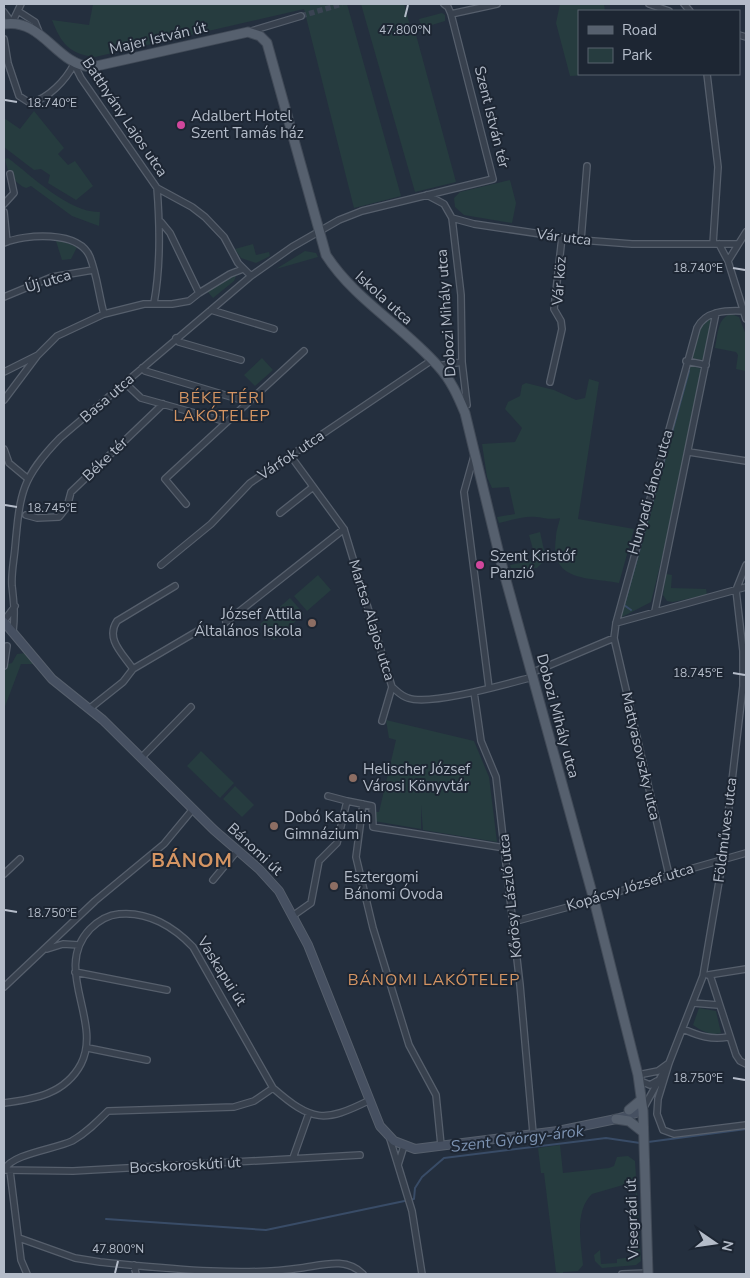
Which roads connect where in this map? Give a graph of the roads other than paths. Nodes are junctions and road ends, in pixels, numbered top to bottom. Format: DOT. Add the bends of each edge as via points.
graph roads {
  1 [pos="21,4"];
  2 [pos="444,4"];
  3 [pos="497,4"];
  4 [pos="649,4"];
  5 [pos="666,10"];
  6 [pos="18,11"];
  7 [pos="4,12"];
  8 [pos="451,14"];
  9 [pos="301,16"];
  10 [pos="8,23"];
  11 [pos="39,32"];
  12 [pos="248,32"];
  13 [pos="4,39"];
  14 [pos="8,64"];
  15 [pos="74,64"];
  16 [pos="4,71"];
  17 [pos="707,75"];
  18 [pos="587,166"];
  19 [pos="10,174"];
  20 [pos="157,188"];
  21 [pos="449,190"];
  22 [pos="427,195"];
  23 [pos="4,204"];
  24 [pos="444,204"];
  25 [pos="4,212"];
  26 [pos="452,218"];
  27 [pos="161,222"];
  28 [pos="318,232"];
  29 [pos="746,232"];
  30 [pos="562,237"];
  31 [pos="581,240"];
  32 [pos="6,243"];
  33 [pos="716,244"];
  34 [pos="737,244"];
  35 [pos="728,261"];
  36 [pos="243,269"];
  37 [pos="93,270"];
  38 [pos="251,276"];
  39 [pos="199,293"];
  40 [pos="4,296"];
  41 [pos="743,302"];
  42 [pos="154,303"];
  43 [pos="210,310"];
  44 [pos="744,312"];
  45 [pos="716,313"];
  46 [pos="104,314"];
  47 [pos="746,319"];
  48 [pos="274,329"];
  49 [pos="176,338"];
  50 [pos="304,350"];
  51 [pos="38,355"];
  52 [pos="240,360"];
  53 [pos="686,361"];
  54 [pos="462,362"];
  55 [pos="435,363"];
  56 [pos="706,365"];
  57 [pos="142,368"];
  58 [pos="4,372"];
  59 [pos="126,382"];
  60 [pos="550,382"];
  61 [pos="4,400"];
  62 [pos="248,402"];
  63 [pos="163,404"];
  64 [pos="467,405"];
  65 [pos="227,422"];
  66 [pos="4,448"];
  67 [pos="689,452"];
  68 [pos="475,453"];
  69 [pos="290,455"];
  70 [pos="746,461"];
  71 [pos="27,478"];
  72 [pos="313,487"];
  73 [pos="186,504"];
  74 [pos="280,513"];
  75 [pos="26,515"];
  76 [pos="344,529"];
  77 [pos="161,565"];
  78 [pos="746,565"];
  79 [pos="175,586"];
  80 [pos="746,587"];
  81 [pos="736,590"];
  82 [pos="16,604"];
  83 [pos="654,611"];
  84 [pos="4,621"];
  85 [pos="226,622"];
  86 [pos="616,624"];
  87 [pos="201,629"];
  88 [pos="13,632"];
  89 [pos="19,638"];
  90 [pos="614,638"];
  91 [pos="6,646"];
  92 [pos="4,666"];
  93 [pos="133,670"];
  94 [pos="532,675"];
  95 [pos="744,686"];
  96 [pos="392,687"];
  97 [pos="489,688"];
  98 [pos="474,692"];
  99 [pos="190,707"];
  100 [pos="89,709"];
  101 [pos="382,721"];
  102 [pos="141,758"];
  103 [pos="328,796"];
  104 [pos="347,800"];
  105 [pos="363,804"];
  106 [pos="192,809"];
  107 [pos="504,848"];
  108 [pos="237,851"];
  109 [pos="746,853"];
  110 [pos="723,858"];
  111 [pos="20,859"];
  112 [pos="4,874"];
  113 [pos="669,875"];
  114 [pos="213,880"];
  115 [pos="594,900"];
  116 [pos="294,915"];
  117 [pos="513,922"];
  118 [pos="79,945"];
  119 [pos="45,950"];
  120 [pos="746,969"];
  121 [pos="75,972"];
  122 [pos="707,975"];
  123 [pos="4,987"];
  124 [pos="167,990"];
  125 [pos="693,1004"];
  126 [pos="718,1005"];
  127 [pos="683,1029"];
  128 [pos="728,1037"];
  129 [pos="88,1048"];
  130 [pos="147,1060"];
  131 [pos="669,1063"];
  132 [pos="746,1064"];
  133 [pos="638,1078"];
  134 [pos="659,1080"];
  135 [pos="272,1088"];
  136 [pos="370,1100"];
  137 [pos="641,1100"];
  138 [pos="4,1104"];
  139 [pos="629,1110"];
  140 [pos="643,1111"];
  141 [pos="310,1113"];
  142 [pos="616,1119"];
  143 [pos="588,1125"];
  144 [pos="746,1125"];
  145 [pos="533,1134"];
  146 [pos="643,1138"];
  147 [pos="390,1139"];
  148 [pos="441,1145"];
  149 [pos="404,1146"];
  150 [pos="360,1155"];
  151 [pos="293,1158"];
  152 [pos="644,1162"];
  153 [pos="398,1167"];
  154 [pos="6,1170"];
  155 [pos="19,1238"];
  156 [pos="134,1265"];
  157 [pos="271,1273"];
  158 [pos="648,1273"];
  159 [pos="27,1274"];
  160 [pos="136,1274"];
  161 [pos="363,1274"];
  162 [pos="422,1274"];
  163 [pos="622,1274"];
  1 -- 6 [label="street"];
  2 -- 8 [label="street, Szent István tér"];
  3 -- 8 [label="street"];
  4 -- 5 [label="street"];
  6 -- 10 [label="street"];
  6 -- 11 [label="street" via="34,22"];
  7 -- 10 [label="street"];
  8 -- 21 [label="street, Szent István tér" via="494,178"];
  9 -- 12 [label="street"];
  10 -- 11 [label="main road, Batthyány Lajos utca"];
  11 -- 15 [label="main road, Batthyány Lajos utca"];
  12 -- 15 [label="main road, Majer István út" via="104,65"];
  12 -- 28 [label="main road" via="260,36 267,43"];
  13 -- 14 [label="street"];
  14 -- 15 [label="street" via="19,96 30,103 39,101 68,76"];
  14 -- 16 [label="street"];
  15 -- 20 [label="street, Batthyány Lajos utca"];
  17 -- 33 [label="street" via="718,167"];
  18 -- 31 [label="street"];
  19 -- 23 [label="street" via="14,194"];
  20 -- 27 [label="street"];
  20 -- 36 [label="street, Batthyány Lajos utca" via="192,207 210,222"];
  21 -- 22 [label="street, Szent István tér"];
  21 -- 24 [label="street"];
  22 -- 24 [label="street"];
  22 -- 28 [label="street, Szent István tér" via="356,212"];
  24 -- 26 [label="street"];
  25 -- 32 [label="street"];
  26 -- 30 [label="street, Vár utca"];
  26 -- 54 [label="street, Dobozi Mihály utca" via="461,295"];
  27 -- 39 [label="street" via="170,233"];
  27 -- 42 [label="street" via="159,279"];
  28 -- 38 [label="street, Basa utca"];
  28 -- 55 [label="main road, Iskola utca" via="326,254 344,280"];
  29 -- 34 [label="street"];
  30 -- 31 [label="street, Vár utca"];
  30 -- 60 [label="street, Vár köz" via="554,309 562,329"];
  31 -- 33 [label="street, Vár utca"];
  32 -- 37 [label="street" via="41,236 62,238 85,250"];
  33 -- 34 [label="street, Vár utca"];
  33 -- 35 [label="street"];
  34 -- 35 [label="street"];
  35 -- 41 [label="street"];
  36 -- 38 [label="street, Batthyány Lajos utca"];
  36 -- 39 [label="street"];
  37 -- 40 [label="street, Új utca" via="52,277"];
  37 -- 46 [label="street"];
  38 -- 43 [label="street, Basa utca"];
  39 -- 42 [label="street" via="189,300 172,304"];
  41 -- 44 [label="street"];
  42 -- 46 [label="street"];
  43 -- 48 [label="street"];
  43 -- 49 [label="street, Basa utca"];
  44 -- 45 [label="street"];
  44 -- 47 [label="street"];
  45 -- 53 [label="street, Hunyadi János utca" via="700,321"];
  45 -- 56 [label="street, Hunyadi János utca"];
  46 -- 51 [label="street" via="57,336"];
  49 -- 52 [label="street"];
  49 -- 57 [label="street, Basa utca"];
  50 -- 62 [label="street"];
  51 -- 58 [label="street"];
  51 -- 61 [label="street"];
  53 -- 56 [label="street"];
  53 -- 86 [label="street, Hunyadi János utca"];
  54 -- 55 [label="street"];
  54 -- 64 [label="street, Dobozi Mihály utca"];
  55 -- 68 [label="main road, Dobozi Mihály utca" via="449,380 465,413"];
  55 -- 69 [label="street, Várfok utca"];
  56 -- 67 [label="street, Hunyadi János utca"];
  57 -- 59 [label="street, Basa utca"];
  57 -- 62 [label="street"];
  59 -- 63 [label="street" via="141,398"];
  59 -- 71 [label="street, Basa utca" via="60,438 38,460"];
  62 -- 65 [label="street"];
  63 -- 65 [label="street"];
  63 -- 75 [label="street, Béke tér" via="71,492 67,507 59,517"];
  65 -- 73 [label="street" via="165,479"];
  66 -- 71 [label="street" via="9,463"];
  67 -- 70 [label="street"];
  67 -- 83 [label="street, Hunyadi János utca"];
  68 -- 94 [label="main road, Dobozi Mihály utca"];
  68 -- 97 [label="street" via="464,492"];
  69 -- 72 [label="street, Martsa Alajos utca"];
  69 -- 77 [label="street, Várfok utca" via="250,483 211,524"];
  71 -- 82 [label="street, Basa utca" via="18,512 12,585"];
  72 -- 74 [label="street"];
  72 -- 76 [label="street, Martsa Alajos utca"];
  76 -- 85 [label="street"];
  76 -- 96 [label="street, Martsa Alajos utca"];
  78 -- 81 [label="street"];
  79 -- 93 [label="street" via="117,621 112,628 114,642"];
  80 -- 81 [label="street"];
  81 -- 83 [label="street"];
  81 -- 95 [label="street, Földműves utca"];
  82 -- 84 [label="street"];
  82 -- 88 [label="street, Basa utca"];
  83 -- 86 [label="street"];
  84 -- 88 [label="main road, Bánomi út"];
  86 -- 90 [label="street, Hunyadi János utca"];
  87 -- 93 [label="street"];
  88 -- 89 [label="main road, Bánomi út"];
  89 -- 91 [label="street" via="15,644"];
  89 -- 100 [label="main road, Bánomi út" via="52,679"];
  90 -- 94 [label="street, Martsa Alajos utca"];
  90 -- 113 [label="street, Mattyasovszky utca"];
  91 -- 92 [label="street"];
  93 -- 100 [label="street"];
  94 -- 97 [label="street, Martsa Alajos utca"];
  94 -- 115 [label="main road, Dobozi Mihály utca"];
  95 -- 110 [label="street, Földműves utca"];
  96 -- 98 [label="street, Martsa Alajos utca" via="414,699"];
  96 -- 101 [label="street"];
  97 -- 98 [label="street, Martsa Alajos utca"];
  98 -- 107 [label="street, Kőrösy László utca" via="481,741 496,777"];
  99 -- 102 [label="street"];
  100 -- 102 [label="main road, Bánomi út"];
  102 -- 106 [label="main road, Bánomi út"];
  103 -- 104 [label="street"];
  104 -- 105 [label="street"];
  104 -- 116 [label="street" via="337,843 319,861 311,903"];
  105 -- 107 [label="street" via="372,806 373,827"];
  105 -- 148 [label="street" via="356,857 373,928 409,1045 436,1095"];
  106 -- 108 [label="main road, Bánomi út"];
  106 -- 119 [label="street" via="164,844 95,901"];
  107 -- 117 [label="street, Kőrösy László utca"];
  108 -- 114 [label="street"];
  108 -- 116 [label="main road, Bánomi út" via="269,879"];
  109 -- 110 [label="street, Kopácsy József utca"];
  110 -- 113 [label="street, Kopácsy József utca"];
  110 -- 122 [label="street, Földműves utca"];
  111 -- 112 [label="street"];
  113 -- 115 [label="street, Kopácsy József utca"];
  115 -- 117 [label="street, Kopácsy József utca"];
  115 -- 133 [label="main road, Dobozi Mihály utca"];
  116 -- 136 [label="main road, Bánomi út"];
  117 -- 145 [label="street, Kőrösy László utca"];
  118 -- 119 [label="street" via="64,944"];
  118 -- 121 [label="street"];
  118 -- 135 [label="street, Vaskapui út" via="96,924 118,914 143,915 178,932 204,963"];
  119 -- 123 [label="street"];
  120 -- 122 [label="street"];
  121 -- 124 [label="street"];
  121 -- 129 [label="street"];
  122 -- 125 [label="street, Földműves utca"];
  122 -- 126 [label="street, Földműves utca"];
  125 -- 126 [label="street"];
  125 -- 127 [label="street, Földműves utca"];
  126 -- 128 [label="street, Földműves utca"];
  127 -- 128 [label="street" via="704,1038"];
  127 -- 131 [label="street, Földműves utca"];
  128 -- 132 [label="street, Földműves utca" via="740,1061"];
  129 -- 130 [label="street"];
  129 -- 138 [label="street" via="81,1064 64,1084 36,1099"];
  131 -- 133 [label="street"];
  131 -- 134 [label="street, Földműves utca"];
  131 -- 144 [label="street, Földműves utca" via="658,1107 663,1130 674,1134"];
  133 -- 134 [label="street" via="650,1084"];
  133 -- 137 [label="main road, Dobozi Mihály utca"];
  134 -- 140 [label="street, Földműves utca"];
  135 -- 141 [label="street, Vaskapui út" via="290,1103"];
  135 -- 154 [label="street" via="254,1101 234,1107 108,1111 72,1140 50,1150 22,1156 7,1165"];
  136 -- 141 [label="street, Vaskapui út" via="330,1117"];
  136 -- 147 [label="main road, Bánomi út" via="380,1126"];
  137 -- 139 [label="main road"];
  137 -- 140 [label="main road, Dobozi Mihály utca"];
  139 -- 140 [label="main road"];
  139 -- 143 [label="main road"];
  140 -- 142 [label="main road"];
  140 -- 146 [label="main road, Dobozi Mihály utca"];
  141 -- 151 [label="street"];
  142 -- 143 [label="main road"];
  142 -- 146 [label="main road" via="628,1121"];
  143 -- 145 [label="main road"];
  145 -- 148 [label="main road"];
  146 -- 152 [label="main road, Dobozi Mihály utca"];
  147 -- 149 [label="main road"];
  147 -- 153 [label="street, Bánomi út"];
  148 -- 149 [label="main road" via="415,1149"];
  149 -- 153 [label="street"];
  150 -- 151 [label="street, Bocskoroskúti út"];
  151 -- 154 [label="street, Bocskoroskúti út" via="73,1171"];
  152 -- 158 [label="main road, Visegrádi út"];
  153 -- 162 [label="street, Bánomi út" via="410,1205"];
  154 -- 155 [label="street"];
  155 -- 156 [label="street" via="75,1258"];
  155 -- 159 [label="street" via="21,1260"];
  156 -- 157 [label="street"];
  156 -- 160 [label="street"];
  157 -- 161 [label="street" via="340,1263"];
  158 -- 163 [label="street"];
}
